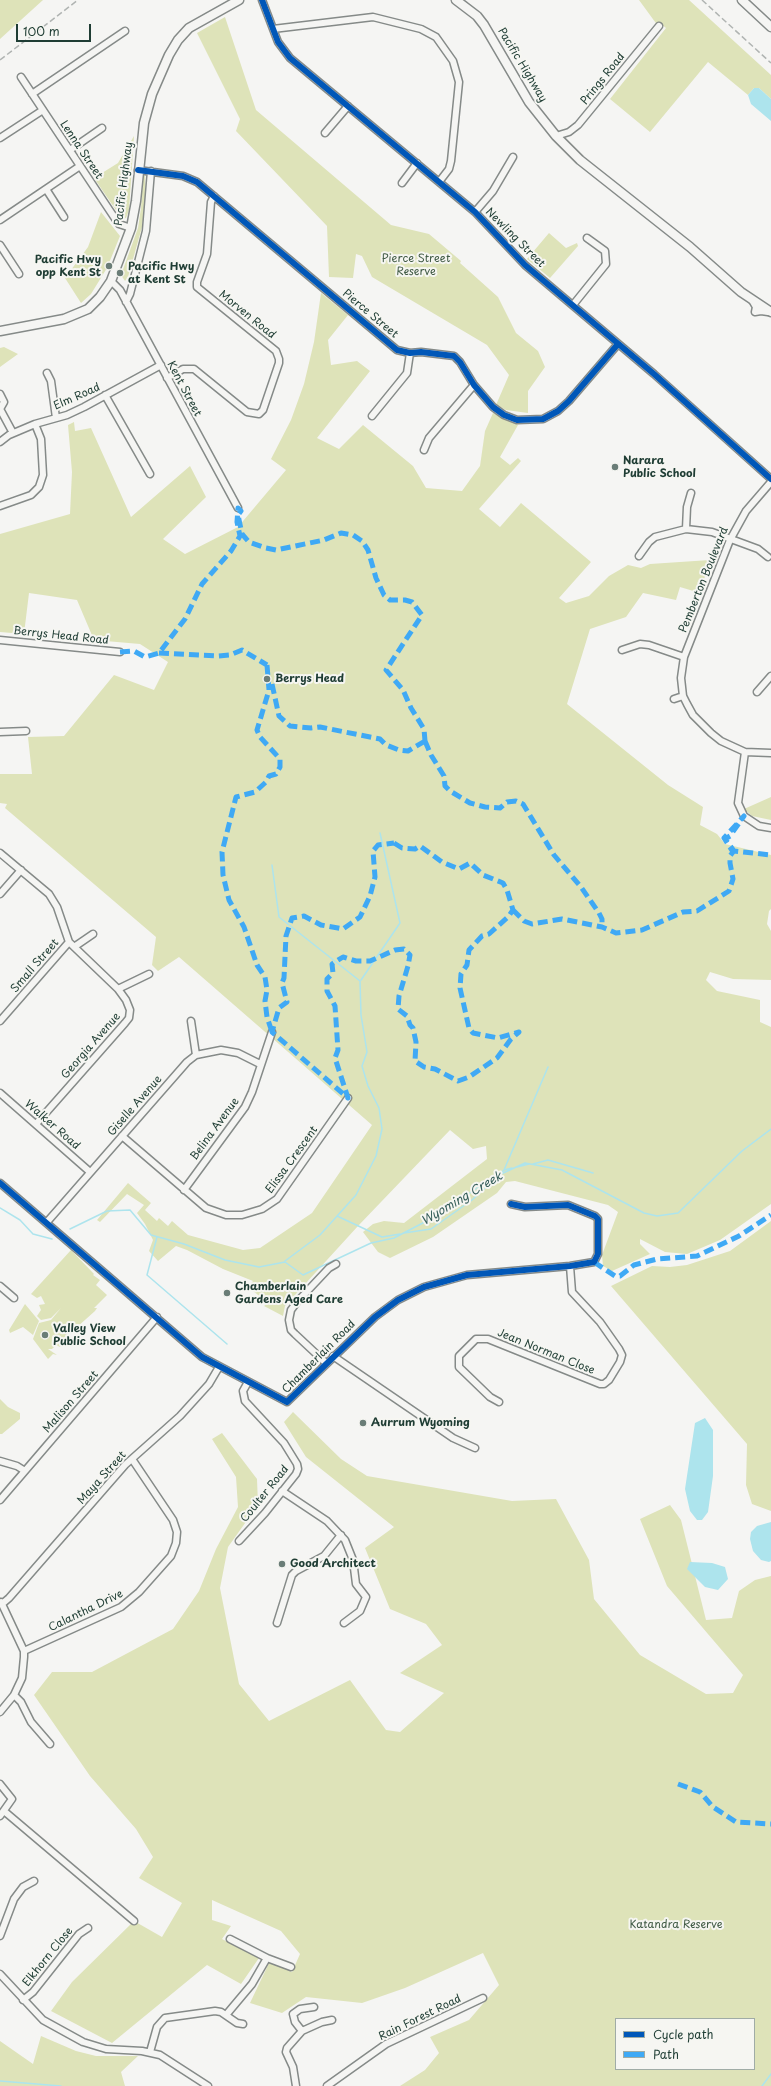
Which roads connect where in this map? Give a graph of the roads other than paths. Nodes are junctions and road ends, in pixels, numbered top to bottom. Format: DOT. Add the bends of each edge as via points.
graph roads {
  1 [pos="239,0"];
  2 [pos="262,0"];
  3 [pos="456,0"];
  4 [pos="742,0"];
  5 [pos="659,26"];
  6 [pos="771,27"];
  7 [pos="273,29"];
  8 [pos="125,31"];
  9 [pos="20,77"];
  10 [pos="32,94"];
  11 [pos="348,106"];
  12 [pos="43,110"];
  13 [pos="102,128"];
  14 [pos="326,133"];
  15 [pos="556,136"];
  16 [pos="0,138"];
  17 [pos="70,150"];
  18 [pos="513,157"];
  19 [pos="417,163"];
  20 [pos="80,166"];
  21 [pos="138,170"];
  22 [pos="150,171"];
  23 [pos="439,182"];
  24 [pos="402,183"];
  25 [pos="46,189"];
  26 [pos="214,196"];
  27 [pos="475,212"];
  28 [pos="64,217"];
  29 [pos="0,220"];
  30 [pos="131,228"];
  31 [pos="588,238"];
  32 [pos="0,245"];
  33 [pos="697,249"];
  34 [pos="19,274"];
  35 [pos="111,281"];
  36 [pos="126,302"];
  37 [pos="573,305"];
  38 [pos="771,308"];
  39 [pos="771,313"];
  40 [pos="0,331"];
  41 [pos="618,344"];
  42 [pos="410,353"];
  43 [pos="160,366"];
  44 [pos="47,373"];
  45 [pos="167,378"];
  46 [pos="474,385"];
  47 [pos="0,394"];
  48 [pos="106,395"];
  49 [pos="0,409"];
  50 [pos="372,416"];
  51 [pos="56,418"];
  52 [pos="35,424"];
  53 [pos="13,433"];
  54 [pos="0,442"];
  55 [pos="424,450"];
  56 [pos="150,474"];
  57 [pos="771,480"];
  58 [pos="691,493"];
  59 [pos="0,506"];
  60 [pos="238,508"];
  61 [pos="686,529"];
  62 [pos="730,540"];
  63 [pos="639,556"];
  64 [pos="768,557"];
  65 [pos="0,640"];
  66 [pos="622,650"];
  67 [pos="120,652"];
  68 [pos="684,657"];
  69 [pos="771,676"];
  70 [pos="757,692"];
  71 [pos="683,696"];
  72 [pos="674,699"];
  73 [pos="26,731"];
  74 [pos="0,732"];
  75 [pos="745,752"];
  76 [pos="771,753"];
  77 [pos="771,828"];
  78 [pos="0,853"];
  79 [pos="21,870"];
  80 [pos="0,894"];
  81 [pos="93,934"];
  82 [pos="68,942"];
  83 [pos="74,946"];
  84 [pos="149,974"];
  85 [pos="118,989"];
  86 [pos="0,1021"];
  87 [pos="191,1021"];
  88 [pos="272,1032"];
  89 [pos="196,1055"];
  90 [pos="260,1064"];
  91 [pos="0,1093"];
  92 [pos="348,1098"];
  93 [pos="36,1124"];
  94 [pos="122,1136"];
  95 [pos="90,1172"];
  96 [pos="0,1183"];
  97 [pos="184,1190"];
  98 [pos="511,1204"];
  99 [pos="46,1222"];
  100 [pos="336,1264"];
  101 [pos="570,1266"];
  102 [pos="0,1286"];
  103 [pos="14,1298"];
  104 [pos="157,1318"];
  105 [pos="333,1356"];
  106 [pos="326,1363"];
  107 [pos="219,1367"];
  108 [pos="248,1382"];
  109 [pos="498,1402"];
  110 [pos="475,1448"];
  111 [pos="132,1459"];
  112 [pos="0,1461"];
  113 [pos="25,1471"];
  114 [pos="282,1492"];
  115 [pos="0,1500"];
  116 [pos="341,1535"];
  117 [pos="240,1541"];
  118 [pos="1,1602"];
  119 [pos="276,1623"];
  120 [pos="344,1623"];
  121 [pos="24,1651"];
  122 [pos="14,1695"];
  123 [pos="0,1712"];
  124 [pos="50,1744"];
  125 [pos="0,1784"];
  126 [pos="2,1813"];
  127 [pos="34,1882"];
  128 [pos="134,1921"];
  129 [pos="88,1928"];
  130 [pos="0,1936"];
  131 [pos="230,1939"];
  132 [pos="267,1958"];
  133 [pos="290,1967"];
  134 [pos="0,1974"];
  135 [pos="483,1998"];
  136 [pos="23,2000"];
  137 [pos="314,2007"];
  138 [pos="226,2015"];
  139 [pos="332,2020"];
  140 [pos="243,2024"];
  141 [pos="302,2031"];
  142 [pos="150,2052"];
  143 [pos="198,2084"];
  144 [pos="208,2086"];
  145 [pos="296,2086"];
  146 [pos="327,2086"];
  1 -- 21 [label="main road, Pacific Highway" via="189,28 173,47 147,112"];
  2 -- 7 [label="street, Newling Street"];
  3 -- 15 [label="main road, Pacific Highway" via="477,16 484,25 529,102"];
  4 -- 6 [label="main road"];
  5 -- 15 [label="street, Prings Road" via="578,125 569,132"];
  7 -- 11 [label="street, Newling Street" via="281,48 290,58"];
  7 -- 23 [label="street" via="373,16 421,29 436,37 453,61 459,82 452,161"];
  8 -- 10 [label="street"];
  9 -- 10 [label="street, Lenna Street"];
  10 -- 12 [label="street, Lenna Street"];
  11 -- 14 [label="street"];
  11 -- 19 [label="street, Newling Street"];
  12 -- 16 [label="street"];
  12 -- 17 [label="street, Lenna Street"];
  13 -- 17 [label="street"];
  15 -- 33 [label="main road, Pacific Highway" via="580,160"];
  17 -- 20 [label="street, Lenna Street"];
  18 -- 27 [label="street" via="493,191"];
  19 -- 23 [label="street, Newling Street"];
  19 -- 24 [label="street"];
  20 -- 25 [label="street"];
  20 -- 30 [label="street, Lenna Street" via="119,224"];
  21 -- 22 [label="street, Pierce Street"];
  21 -- 30 [label="main road, Pacific Highway"];
  22 -- 26 [label="street, Pierce Street" via="190,178"];
  22 -- 36 [label="street" via="146,231"];
  23 -- 27 [label="street, Newling Street"];
  25 -- 28 [label="street"];
  25 -- 29 [label="street"];
  26 -- 42 [label="street, Pierce Street" via="397,350"];
  26 -- 45 [label="street, Morven Road" via="211,202 207,254 196,282 197,287 276,351 279,363 263,410 259,414 247,412 194,369 183,369"];
  27 -- 37 [label="street, Newling Street" via="517,257"];
  30 -- 35 [label="main road, Pacific Highway"];
  31 -- 37 [label="street" via="605,251 606,264"];
  32 -- 34 [label="street"];
  33 -- 38 [label="main road, Pacific Highway"];
  33 -- 39 [label="main road, Pacific Highway" via="751,299"];
  35 -- 36 [label="street, Kent Street" via="116,284"];
  35 -- 40 [label="main road, Pacific Highway" via="88,309 75,315"];
  36 -- 43 [label="street, Kent Street"];
  37 -- 41 [label="street, Newling Street"];
  41 -- 46 [label="street, Pierce Street" via="569,402 543,418 517,420 504,415 493,407"];
  41 -- 57 [label="street, Newling Street"];
  42 -- 46 [label="street, Pierce Street" via="454,356"];
  42 -- 50 [label="street" via="407,373"];
  43 -- 45 [label="street, Kent Street"];
  43 -- 48 [label="street, Elm Road"];
  44 -- 51 [label="street"];
  45 -- 60 [label="street, Kent Street"];
  46 -- 55 [label="street" via="429,438"];
  47 -- 49 [label="street" via="4,402"];
  48 -- 51 [label="street, Elm Road"];
  48 -- 56 [label="street"];
  49 -- 53 [label="street"];
  51 -- 52 [label="street, Elm Road"];
  52 -- 53 [label="street, Elm Road"];
  52 -- 59 [label="street" via="41,439 43,475 39,487 31,495"];
  53 -- 54 [label="street, Elm Road"];
  57 -- 62 [label="street, Pemberton Boulevard" via="746,511"];
  58 -- 61 [label="street" via="687,506"];
  61 -- 62 [label="street" via="712,532"];
  61 -- 63 [label="street" via="655,537"];
  62 -- 64 [label="street" via="758,549"];
  62 -- 68 [label="street, Pemberton Boulevard"];
  65 -- 67 [label="street, Berrys Head Road"];
  66 -- 68 [label="street" via="640,644 649,645"];
  68 -- 71 [label="street, Pemberton Boulevard" via="681,678"];
  69 -- 70 [label="street"];
  71 -- 72 [label="street"];
  71 -- 75 [label="street, Pemberton Boulevard" via="693,714 706,728 721,741"];
  73 -- 74 [label="street"];
  75 -- 76 [label="street, Pemberton Boulevard"];
  75 -- 77 [label="street" via="738,803 744,816 759,826"];
  78 -- 79 [label="street"];
  79 -- 80 [label="street"];
  79 -- 82 [label="street" via="52,899"];
  81 -- 83 [label="street"];
  82 -- 83 [label="street, Georgia Avenue"];
  82 -- 86 [label="street, Small Street"];
  83 -- 85 [label="street, Georgia Avenue"];
  84 -- 85 [label="street"];
  85 -- 93 [label="street, Georgia Avenue" via="129,1005 129,1018"];
  87 -- 89 [label="street"];
  88 -- 90 [label="street, Belina Avenue"];
  89 -- 90 [label="street" via="221,1050 238,1053"];
  89 -- 94 [label="street, Giselle Avenue"];
  90 -- 97 [label="street, Belina Avenue" via="245,1107"];
  91 -- 93 [label="street, Walker Road"];
  92 -- 97 [label="street, Elissa Crescent" via="282,1192 270,1204 248,1214 226,1215 206,1208"];
  93 -- 95 [label="street, Walker Road"];
  94 -- 95 [label="street, Giselle Avenue"];
  94 -- 97 [label="street, Elissa Crescent"];
  95 -- 99 [label="street, Giselle Avenue"];
  96 -- 99 [label="street, Chamberlain Road"];
  98 -- 101 [label="street, Chamberlain Road" via="525,1207 568,1205 598,1218 598,1254 594,1262"];
  99 -- 104 [label="street, Chamberlain Road"];
  100 -- 106 [label="street" via="314,1282 294,1306 290,1315 292,1330"];
  101 -- 105 [label="street, Chamberlain Road" via="467,1275 424,1287 385,1308"];
  101 -- 109 [label="street, Jean Norman Close" via="572,1292 600,1322 619,1349 622,1355 620,1362 609,1380 600,1384 488,1339 476,1338 459,1356 459,1367"];
  102 -- 103 [label="street"];
  104 -- 107 [label="street, Chamberlain Road" via="202,1357"];
  104 -- 113 [label="street, Malison Street"];
  105 -- 106 [label="street, Chamberlain Road"];
  105 -- 110 [label="street" via="453,1438"];
  106 -- 108 [label="street, Chamberlain Road" via="286,1402"];
  107 -- 108 [label="street, Chamberlain Road"];
  107 -- 111 [label="street, Maya Street" via="211,1381 180,1416"];
  108 -- 114 [label="street, Coulter Road" via="244,1391 245,1401 276,1432 297,1464 296,1474"];
  111 -- 118 [label="street, Maya Street" via="15,1592"];
  111 -- 121 [label="street, Calantha Drive" via="173,1520 177,1532 171,1556 139,1592 121,1607"];
  112 -- 113 [label="street" via="18,1466"];
  113 -- 115 [label="street, Malison Street"];
  114 -- 116 [label="street" via="327,1521"];
  114 -- 117 [label="street, Coulter Road"];
  116 -- 119 [label="street" via="324,1556 296,1570 292,1575"];
  116 -- 120 [label="street" via="353,1560 356,1584 366,1597 360,1611"];
  118 -- 121 [label="street"];
  121 -- 122 [label="street" via="22,1678"];
  122 -- 123 [label="street"];
  122 -- 124 [label="street" via="21,1702 31,1722"];
  125 -- 126 [label="street" via="12,1799"];
  126 -- 128 [label="street"];
  127 -- 130 [label="street" via="23,1887 14,1899"];
  129 -- 136 [label="street, Elkhorn Close" via="79,1934 33,1992"];
  131 -- 132 [label="street"];
  132 -- 133 [label="street"];
  132 -- 138 [label="street" via="252,1984"];
  134 -- 136 [label="street"];
  135 -- 146 [label="street, Rain Forest Road" via="386,2044"];
  136 -- 142 [label="street" via="48,2023 83,2042 106,2049"];
  137 -- 141 [label="street" via="300,2008 293,2014"];
  138 -- 140 [label="street"];
  138 -- 142 [label="street" via="215,2011 165,2018 157,2027"];
  139 -- 141 [label="street"];
  141 -- 145 [label="street" via="290,2043 286,2052 293,2067"];
  142 -- 143 [label="street" via="170,2060"];
  143 -- 144 [label="street"];
}
